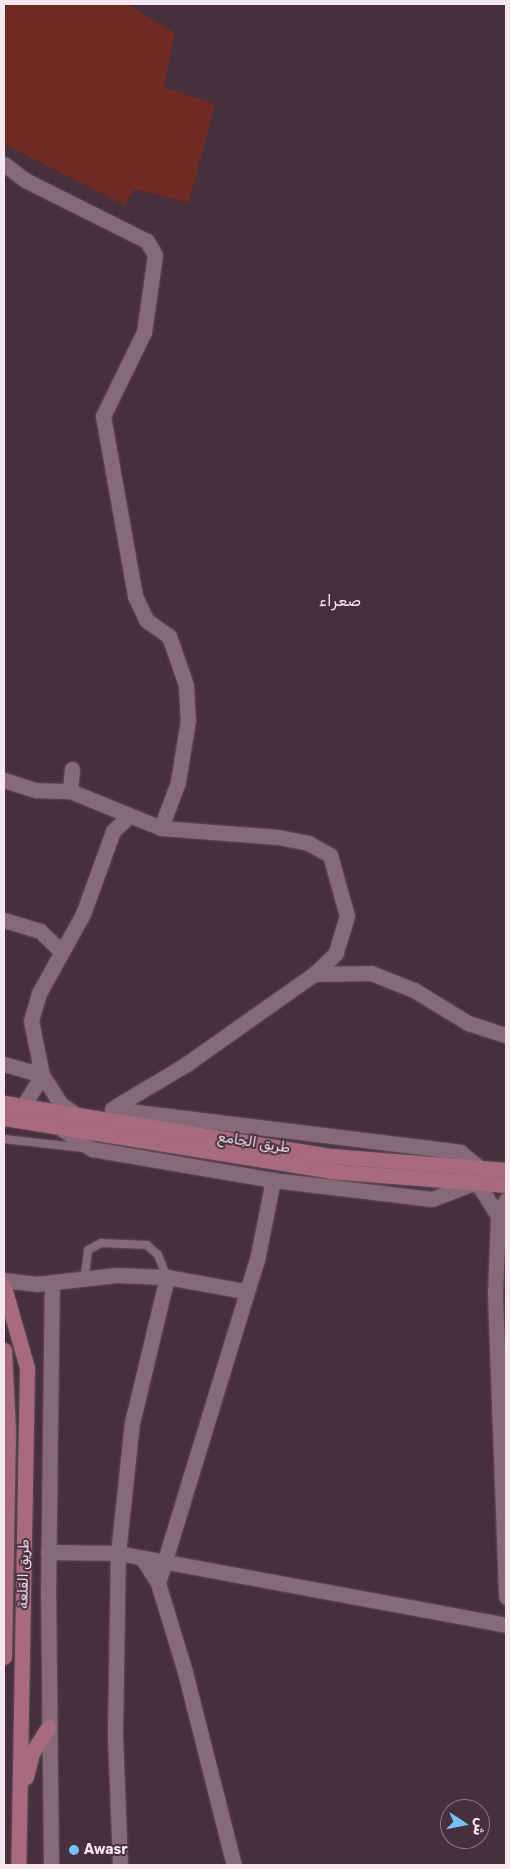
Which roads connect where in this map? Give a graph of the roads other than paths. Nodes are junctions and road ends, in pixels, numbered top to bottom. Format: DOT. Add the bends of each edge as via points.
graph roads {
  1 [pos="4,164"];
  2 [pos="72,769"];
  3 [pos="4,780"];
  4 [pos="70,791"];
  5 [pos="104,806"];
  6 [pos="129,816"];
  7 [pos="161,828"];
  8 [pos="113,831"];
  9 [pos="4,920"];
  10 [pos="60,950"];
  11 [pos="314,974"];
  12 [pos="506,1035"];
  13 [pos="4,1064"];
  14 [pos="42,1075"];
  15 [pos="4,1103"];
  16 [pos="23,1106"];
  17 [pos="116,1106"];
  18 [pos="76,1114"];
  19 [pos="4,1118"];
  20 [pos="99,1118"];
  21 [pos="59,1127"];
  22 [pos="4,1139"];
  23 [pos="92,1149"];
  24 [pos="506,1170"];
  25 [pos="478,1179"];
  26 [pos="273,1180"];
  27 [pos="506,1185"];
  28 [pos="506,1200"];
  29 [pos="498,1216"];
  30 [pos="167,1277"];
  31 [pos="4,1280"];
  32 [pos="84,1280"];
  33 [pos="52,1284"];
  34 [pos="4,1287"];
  35 [pos="244,1291"];
  36 [pos="501,1296"];
  37 [pos="4,1350"];
  38 [pos="48,1552"];
  39 [pos="118,1553"];
  40 [pos="142,1558"];
  41 [pos="167,1561"];
  42 [pos="158,1583"];
  43 [pos="506,1597"];
  44 [pos="4,1599"];
  45 [pos="506,1625"];
  46 [pos="4,1657"];
  47 [pos="48,1727"];
  48 [pos="19,1823"];
  49 [pos="18,1865"];
  50 [pos="51,1865"];
  51 [pos="120,1865"];
  52 [pos="234,1865"];
  1 -- 7 [label="street" via="25,180 147,241 155,254 144,332 104,416 135,596 146,620 169,636 186,685 188,720 178,782"];
  2 -- 4 [label="street"];
  3 -- 4 [label="street" via="34,790"];
  4 -- 5 [label="street"];
  5 -- 6 [label="street"];
  5 -- 8 [label="street"];
  6 -- 7 [label="street"];
  6 -- 8 [label="street"];
  7 -- 11 [label="street" via="278,837 308,843 330,855 347,916 336,953"];
  8 -- 10 [label="street" via="83,914"];
  9 -- 10 [label="street" via="40,931"];
  10 -- 14 [label="street" via="39,993 31,1021"];
  11 -- 12 [label="street" via="371,973 414,990 468,1023"];
  11 -- 17 [label="street" via="185,1065"];
  13 -- 14 [label="street"];
  14 -- 16 [label="street"];
  14 -- 18 [label="street" via="61,1104"];
  15 -- 16 [label="main road, طريق الجامع"];
  16 -- 18 [label="main road, طريق الجامع"];
  17 -- 20 [label="street"];
  17 -- 25 [label="street" via="283,1133 460,1152"];
  18 -- 20 [label="main road, طريق الجامع"];
  19 -- 21 [label="main road, طريق الجامع"];
  20 -- 25 [label="main road, طريق الجامع"];
  21 -- 23 [label="street"];
  21 -- 25 [label="main road, طريق الجامع" via="330,1170"];
  22 -- 23 [label="lane"];
  23 -- 26 [label="street"];
  24 -- 25 [label="main road, طريق الجامع"];
  25 -- 26 [label="street" via="432,1199"];
  25 -- 27 [label="main road, طريق الجامع"];
  25 -- 29 [label="street"];
  26 -- 35 [label="street" via="257,1260"];
  28 -- 29 [label="street"];
  29 -- 36 [label="street"];
  30 -- 32 [label="street" via="116,1275"];
  30 -- 32 [label="lane" via="158,1255 147,1245 101,1243 88,1250"];
  30 -- 35 [label="street"];
  30 -- 39 [label="street" via="132,1424"];
  31 -- 33 [label="street" via="12,1284"];
  32 -- 33 [label="street"];
  33 -- 38 [label="street"];
  34 -- 48 [label="main road, طريق القلعة" via="27,1368"];
  35 -- 41 [label="street"];
  36 -- 43 [label="street"];
  37 -- 44 [label="main road, طريق القلعة" via="8,1430"];
  38 -- 39 [label="street"];
  38 -- 47 [label="street"];
  39 -- 40 [label="street"];
  39 -- 51 [label="street" via="115,1734"];
  40 -- 41 [label="street"];
  40 -- 42 [label="street"];
  41 -- 42 [label="street"];
  41 -- 45 [label="street"];
  42 -- 52 [label="street"];
  44 -- 46 [label="main road, طريق القلعة"];
  47 -- 48 [label="main road" via="32,1753"];
  47 -- 50 [label="street"];
  48 -- 49 [label="main road, طريق القلعة"];
}
